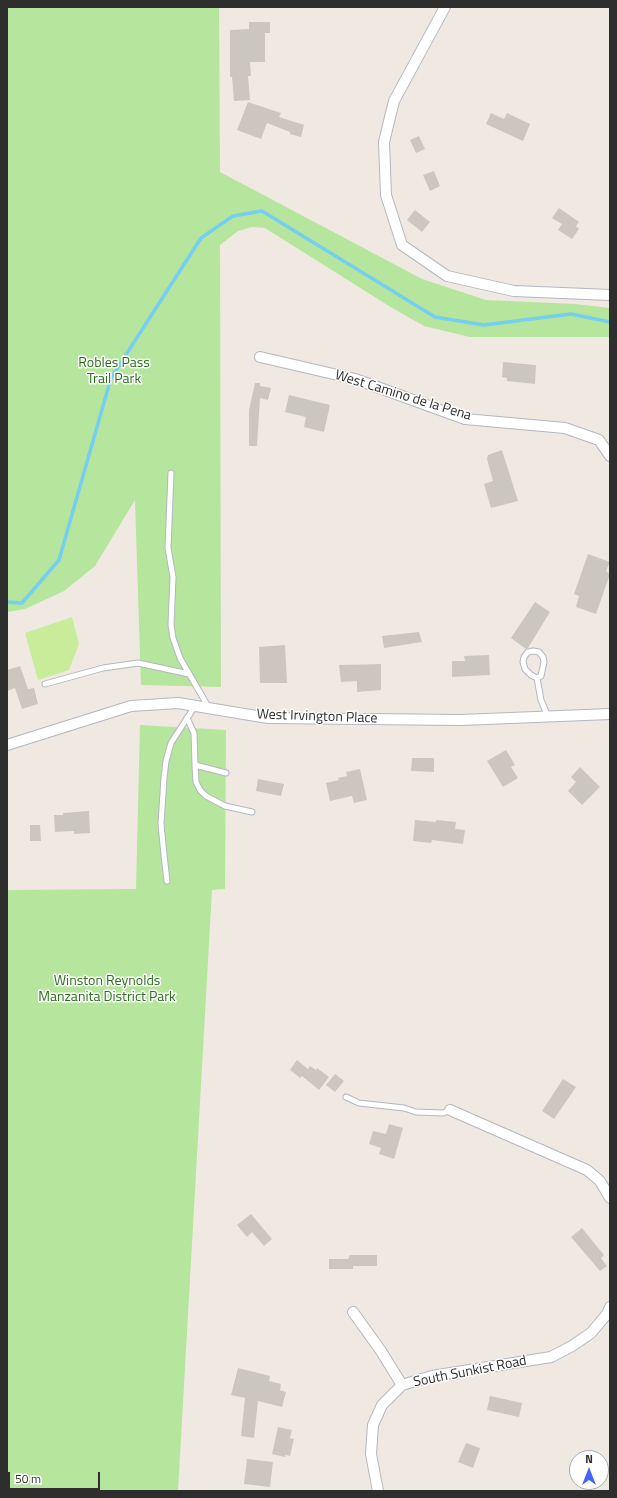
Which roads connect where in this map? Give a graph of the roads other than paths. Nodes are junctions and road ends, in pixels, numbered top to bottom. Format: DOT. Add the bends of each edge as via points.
graph roads {
  1 [pos="445,7"];
  2 [pos="610,295"];
  3 [pos="260,357"];
  4 [pos="610,456"];
  5 [pos="171,473"];
  6 [pos="189,674"];
  7 [pos="537,678"];
  8 [pos="45,684"];
  9 [pos="195,706"];
  10 [pos="210,708"];
  11 [pos="610,714"];
  12 [pos="548,717"];
  13 [pos="187,718"];
  14 [pos="7,745"];
  15 [pos="195,765"];
  16 [pos="226,773"];
  17 [pos="252,812"];
  18 [pos="167,881"];
  19 [pos="346,1097"];
  20 [pos="450,1110"];
  21 [pos="610,1198"];
  22 [pos="610,1307"];
  23 [pos="353,1312"];
  24 [pos="402,1385"];
  25 [pos="378,1491"];
  1 -- 2 [label="street" via="394,101 384,142 386,195 402,245 447,276 514,291"];
  3 -- 4 [label="street, West Camino de la Pena" via="355,379 465,418 565,428 599,440"];
  5 -- 6 [label="lane" via="168,548 173,577 171,625 180,658"];
  6 -- 8 [label="lane" via="138,663 103,668"];
  6 -- 10 [label="lane"];
  7 -- 7 [label="lane" via="525,669 523,662 528,652 539,652 543,656 541,676"];
  7 -- 12 [label="lane" via="541,700"];
  9 -- 10 [label="street, West Irvington Place"];
  9 -- 13 [label="lane"];
  9 -- 14 [label="street, West Irvington Place" via="178,703 131,706"];
  10 -- 12 [label="street, West Irvington Place" via="268,718 461,720"];
  11 -- 12 [label="street, West Irvington Place"];
  13 -- 15 [label="lane" via="194,733"];
  13 -- 18 [label="lane" via="171,744 164,778 161,824"];
  15 -- 16 [label="lane"];
  15 -- 17 [label="lane" via="196,782 206,796 225,806"];
  19 -- 20 [label="lane" via="359,1104 416,1112 443,1113"];
  20 -- 21 [label="street" via="587,1170 600,1181"];
  22 -- 24 [label="street, South Sunkist Road" via="591,1333 551,1357 432,1376"];
  23 -- 24 [label="street"];
  24 -- 25 [label="street, South Sunkist Road" via="382,1405 373,1424 371,1454"];
}
